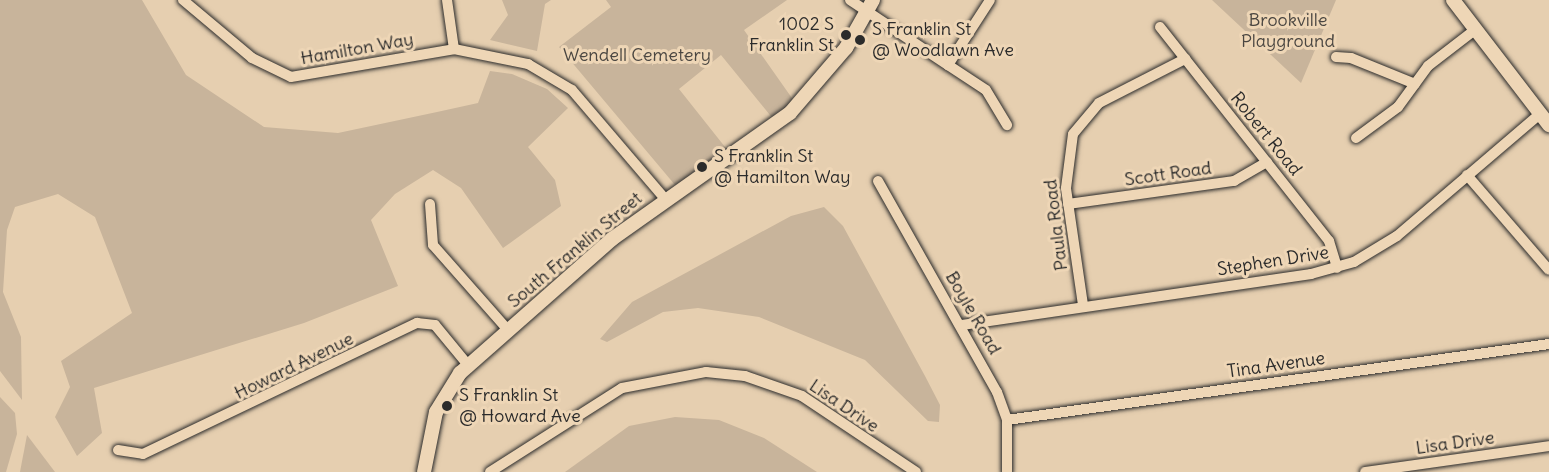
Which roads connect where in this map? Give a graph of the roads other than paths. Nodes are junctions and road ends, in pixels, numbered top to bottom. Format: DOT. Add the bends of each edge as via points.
graph roads {
  1 [pos="183,0"];
  2 [pos="447,0"];
  3 [pos="850,0"];
  4 [pos="990,0"];
  5 [pos="1453,0"];
  6 [pos="871,4"];
  7 [pos="1160,27"];
  8 [pos="1476,29"];
  9 [pos="454,49"];
  10 [pos="1336,57"];
  11 [pos="1185,59"];
  12 [pos="948,64"];
  13 [pos="1415,84"];
  14 [pos="1540,114"];
  15 [pos="1007,125"];
  16 [pos="1549,125"];
  17 [pos="1356,138"];
  18 [pos="1266,162"];
  19 [pos="1467,175"];
  20 [pos="878,181"];
  21 [pos="665,200"];
  22 [pos="430,204"];
  23 [pos="1068,204"];
  24 [pos="1337,268"];
  25 [pos="1549,270"];
  26 [pos="1083,305"];
  27 [pos="962,325"];
  28 [pos="508,330"];
  29 [pos="1549,344"];
  30 [pos="468,365"];
  31 [pos="1007,420"];
  32 [pos="1549,446"];
  33 [pos="118,450"];
  34 [pos="424,472"];
  35 [pos="490,472"];
  36 [pos="916,472"];
  37 [pos="1007,472"];
  38 [pos="1365,472"];
  1 -- 9 [label="street, Hamilton Way" via="252,58 291,77"];
  2 -- 9 [label="street"];
  3 -- 6 [label="street"];
  4 -- 12 [label="street"];
  5 -- 8 [label="main road"];
  6 -- 12 [label="street"];
  6 -- 21 [label="main road, South Franklin Street" via="846,48 790,113"];
  7 -- 11 [label="street, Robert Road"];
  8 -- 13 [label="street" via="1428,66"];
  8 -- 14 [label="main road"];
  9 -- 21 [label="street, Hamilton Way" via="504,56 572,90"];
  10 -- 13 [label="street" via="1351,58"];
  11 -- 18 [label="street, Robert Road"];
  11 -- 23 [label="street, Paula Road" via="1112,95 1088,114 1066,159"];
  12 -- 15 [label="street" via="986,90"];
  13 -- 17 [label="street" via="1398,107"];
  14 -- 16 [label="main road"];
  14 -- 19 [label="street, Stephen Drive"];
  18 -- 23 [label="street, Scott Road" via="1233,181"];
  18 -- 24 [label="street, Robert Road" via="1329,241"];
  19 -- 24 [label="street, Stephen Drive" via="1386,245"];
  19 -- 25 [label="street"];
  20 -- 27 [label="street, Boyle Road"];
  21 -- 28 [label="main road, South Franklin Street"];
  22 -- 28 [label="street" via="433,245"];
  23 -- 26 [label="street, Paula Road"];
  24 -- 26 [label="street, Stephen Drive"];
  26 -- 27 [label="street, Stephen Drive"];
  27 -- 31 [label="street, Boyle Road"];
  28 -- 30 [label="main road, South Franklin Street"];
  29 -- 31 [label="street, Tina Avenue"];
  30 -- 33 [label="street, Howard Avenue" via="435,325 417,323 143,454"];
  30 -- 34 [label="main road, South Franklin Street" via="453,381 434,418"];
  31 -- 37 [label="street, Boyle Road"];
  32 -- 38 [label="street, Lisa Drive"];
  35 -- 36 [label="street, Lisa Drive" via="611,392 660,376 706,372 756,378 802,396"];
}
